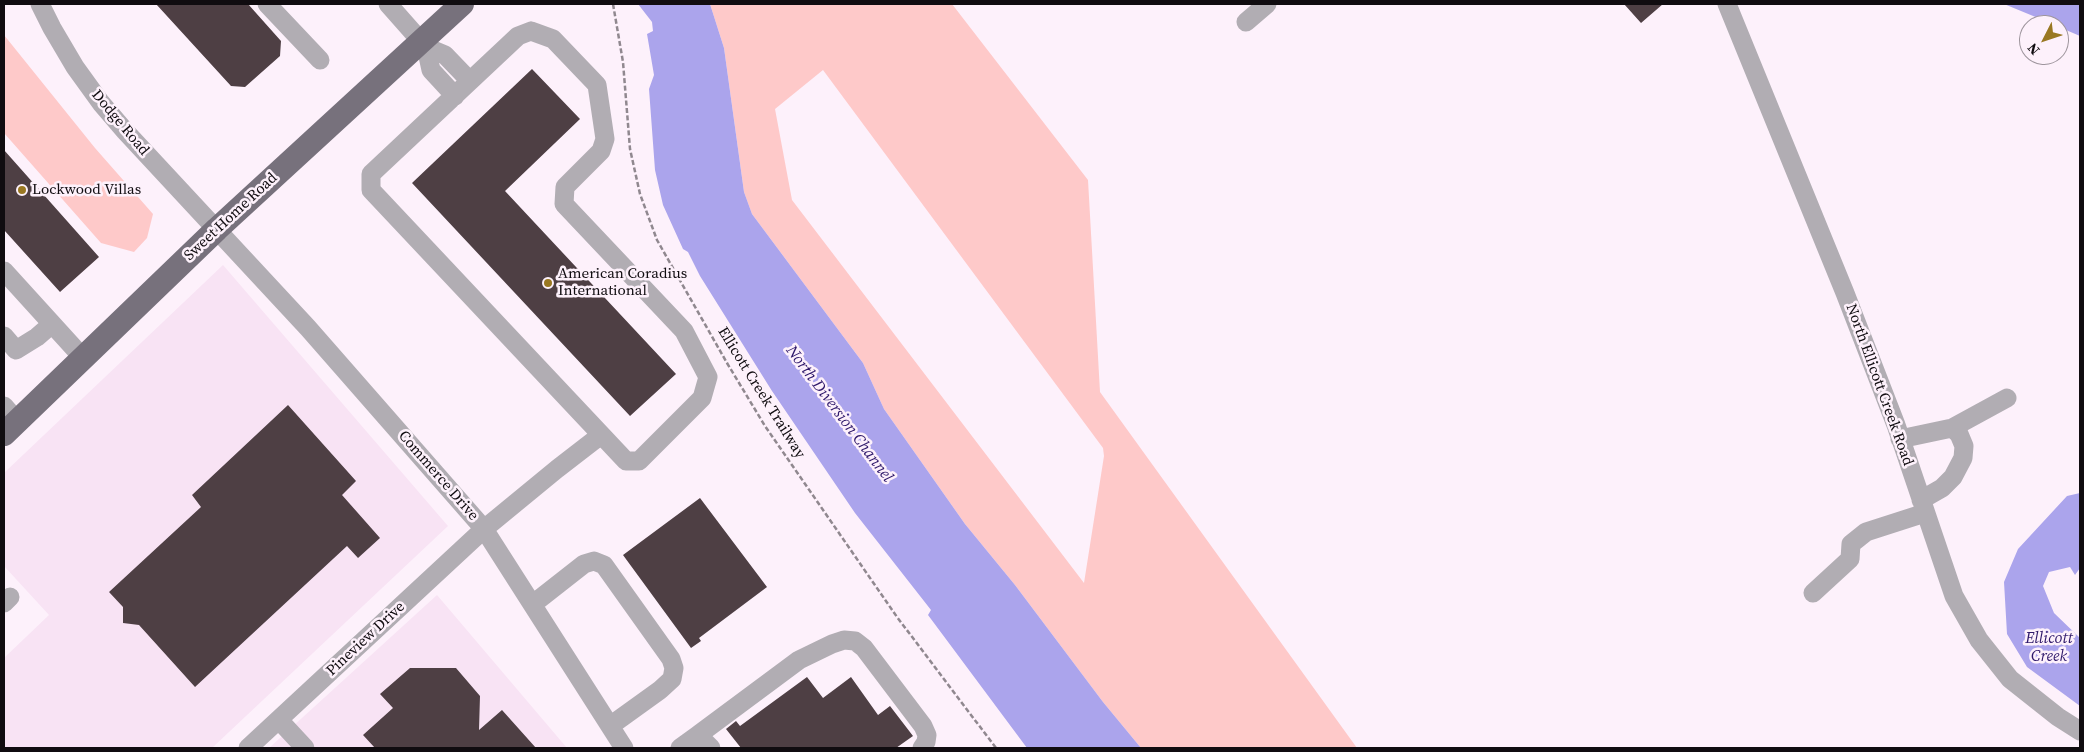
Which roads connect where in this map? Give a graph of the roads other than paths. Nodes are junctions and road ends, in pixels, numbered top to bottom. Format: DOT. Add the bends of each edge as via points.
graph roads {
  1 [pos="40,4"];
  2 [pos="267,4"];
  3 [pos="388,4"];
  4 [pos="462,4"];
  5 [pos="1267,4"];
  6 [pos="1727,4"];
  7 [pos="1246,22"];
  8 [pos="424,44"];
  9 [pos="320,60"];
  10 [pos="470,81"];
  11 [pos="455,96"];
  12 [pos="217,229"];
  13 [pos="4,271"];
  14 [pos="52,324"];
  15 [pos="4,336"];
  16 [pos="84,358"];
  17 [pos="2007,398"];
  18 [pos="8,420"];
  19 [pos="1952,428"];
  20 [pos="602,435"];
  21 [pos="1900,439"];
  22 [pos="1923,506"];
  23 [pos="484,529"];
  24 [pos="1812,593"];
  25 [pos="532,604"];
  26 [pos="279,720"];
  27 [pos="610,726"];
  28 [pos="2080,730"];
  29 [pos="705,742"];
  30 [pos="248,748"];
  31 [pos="305,748"];
  32 [pos="624,748"];
  33 [pos="680,748"];
  34 [pos="922,748"];
  1 -- 12 [label="street, Dodge Road" via="75,67 102,103"];
  2 -- 9 [label="street"];
  3 -- 8 [label="street"];
  4 -- 8 [label="main road, Sweet Home Road"];
  5 -- 7 [label="street"];
  6 -- 21 [label="street, North Ellicott Creek Road" via="1845,293"];
  8 -- 10 [label="street" via="446,55"];
  8 -- 11 [label="street" via="431,70"];
  8 -- 12 [label="main road, Sweet Home Road"];
  10 -- 11 [label="street"];
  10 -- 20 [label="street" via="518,36 532,31 553,39 597,85 605,138 600,151 564,187 564,204 684,331 708,377 702,398 639,460 626,461"];
  11 -- 20 [label="street" via="371,174 371,190"];
  12 -- 16 [label="main road, Sweet Home Road"];
  12 -- 23 [label="street, Commerce Drive"];
  13 -- 14 [label="street"];
  14 -- 15 [label="street" via="16,350"];
  14 -- 16 [label="street"];
  16 -- 18 [label="main road, Sweet Home Road"];
  17 -- 19 [label="street"];
  19 -- 21 [label="street"];
  19 -- 22 [label="street" via="1964,446 1963,458 1953,477"];
  20 -- 23 [label="street, Pineview Drive"];
  21 -- 22 [label="street, North Ellicott Creek Road"];
  22 -- 24 [label="street" via="1866,532 1851,544 1850,559"];
  22 -- 28 [label="street, North Ellicott Creek Road" via="1954,596 1980,640 2010,679"];
  23 -- 25 [label="street, Commerce Drive"];
  23 -- 26 [label="street, Pineview Drive"];
  25 -- 27 [label="street, Commerce Drive"];
  25 -- 27 [label="street" via="584,564 604,565 671,659 674,668 672,679"];
  26 -- 30 [label="street, Pineview Drive"];
  26 -- 31 [label="street"];
  27 -- 32 [label="street, Commerce Drive"];
  29 -- 33 [label="street"];
  29 -- 34 [label="street" via="799,660 832,644 855,640 923,726 927,735"];
}
